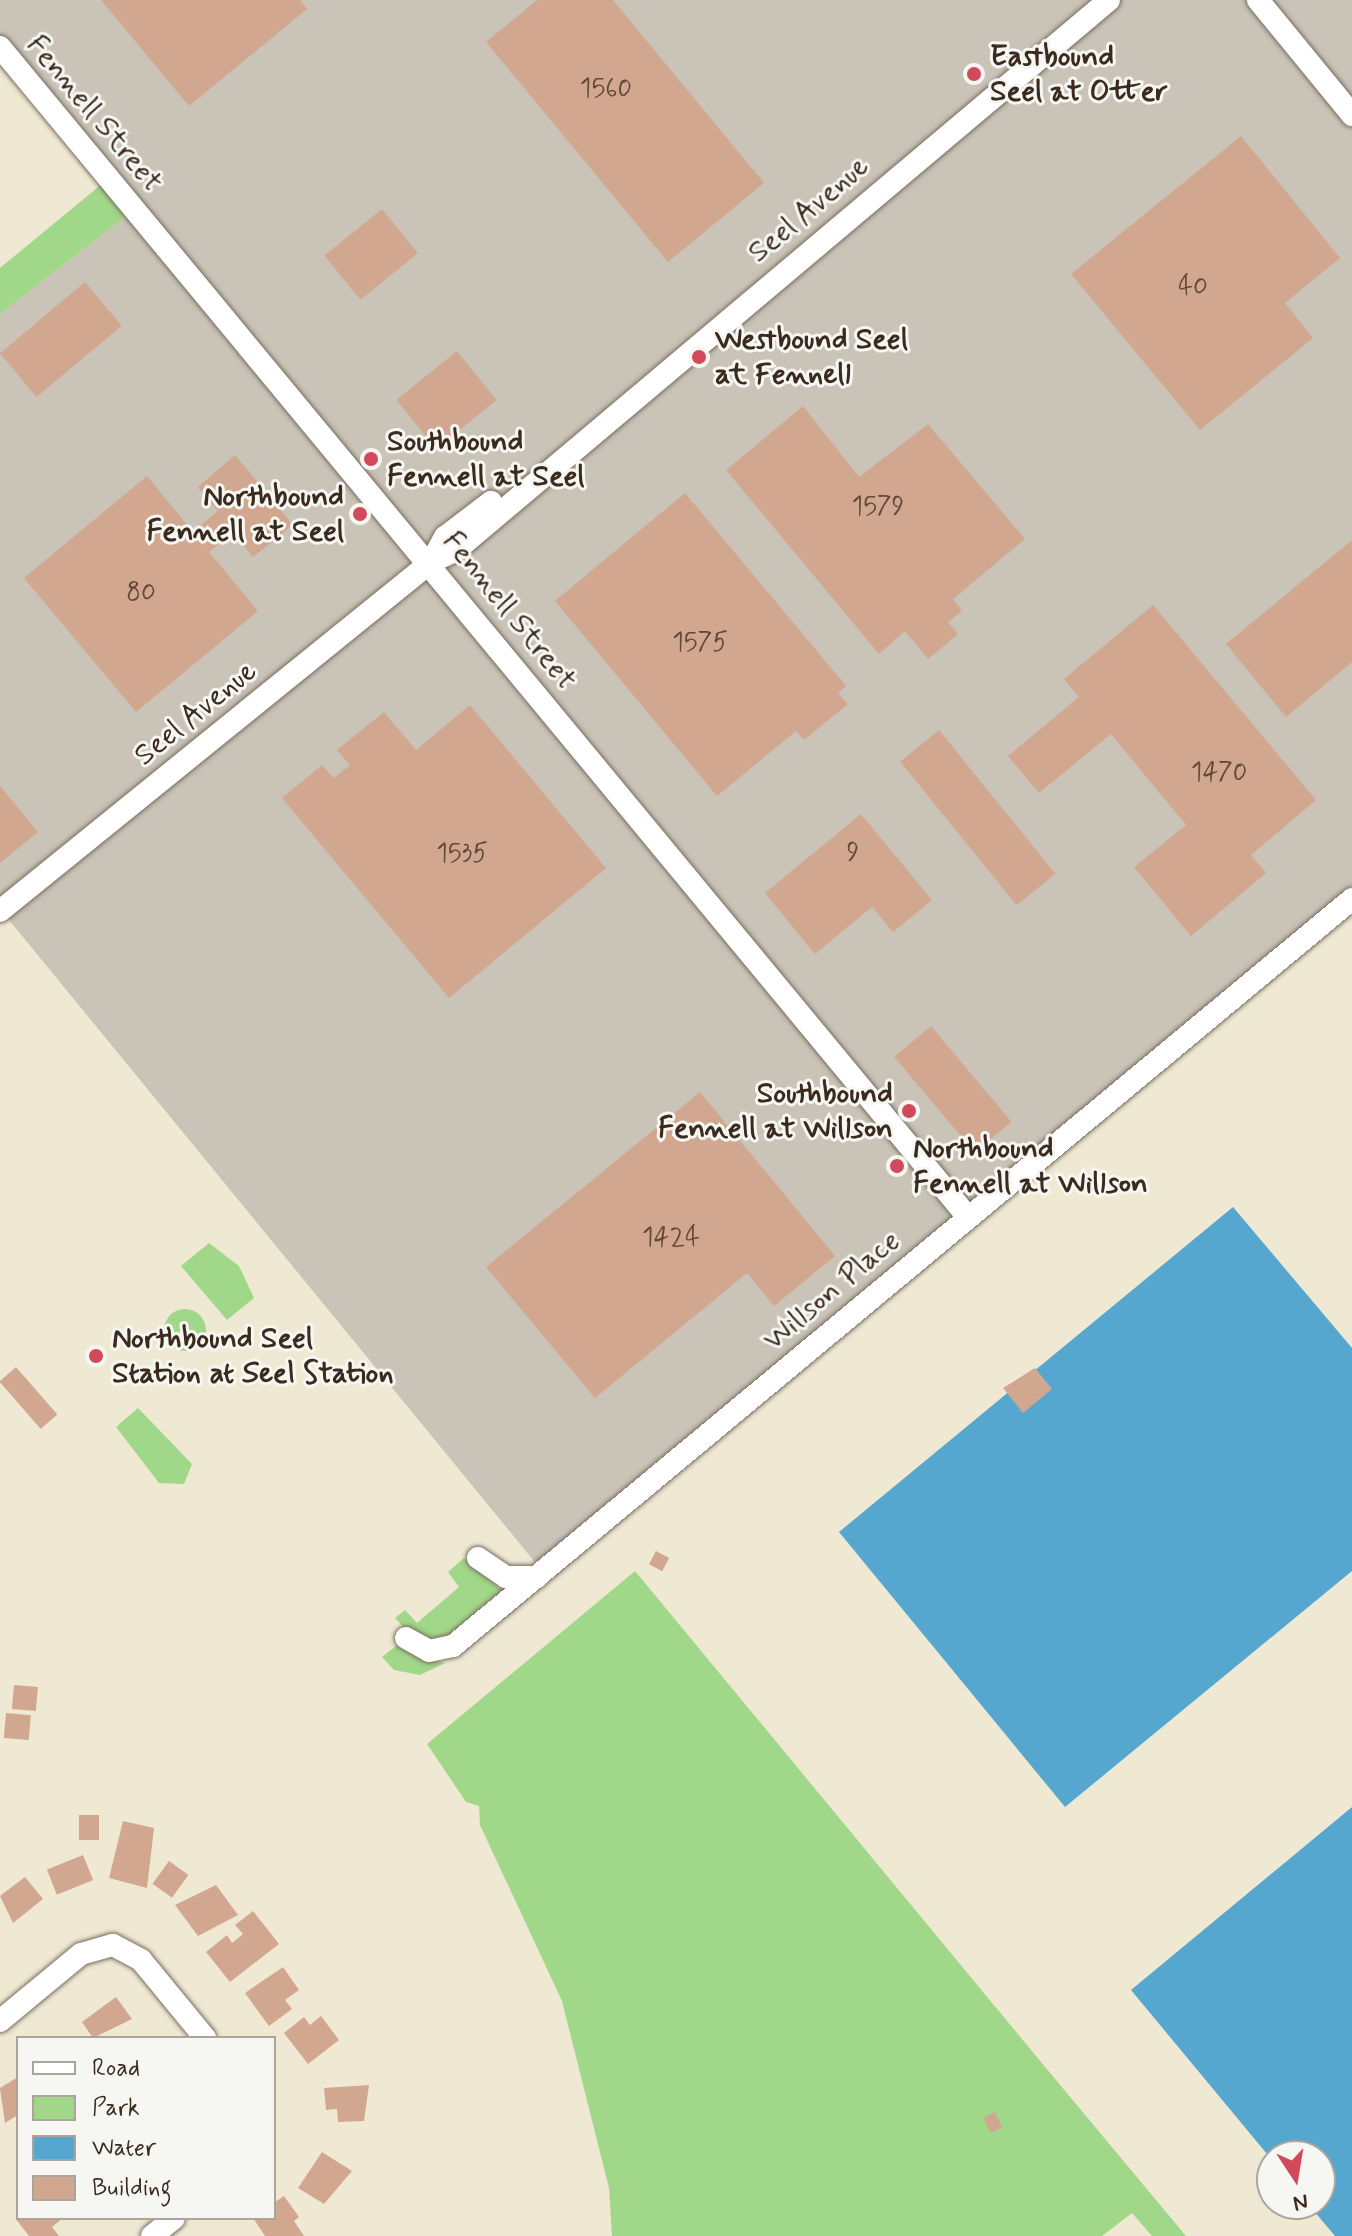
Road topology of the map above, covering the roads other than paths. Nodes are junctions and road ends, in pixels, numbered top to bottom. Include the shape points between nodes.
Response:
1 (1109, 0) edge
2 (1258, 0) edge
3 (0, 47) edge
4 (1352, 115) edge
5 (431, 562) junction
6 (1352, 899) edge
7 (0, 911) edge
8 (968, 1217) junction
9 (478, 1558) dead end
10 (537, 1577) junction
11 (406, 1638) dead end
12 (0, 2021) edge
13 (203, 2036) edge
14 (172, 2220) edge
15 (152, 2236) edge

1 - 5 street, Seel Avenue via 547,466 465,542
2 - 4 street
3 - 5 street, Fennell Street
5 - 7 street, Seel Avenue
5 - 8 street, Fennell Street
6 - 8 street, Willson Place
8 - 10 street, Willson Place
9 - 10 street via 506,1577
10 - 11 street, Willson Place via 446,1649 421,1649
12 - 13 street via 81,1954 113,1945 141,1960
14 - 15 street

